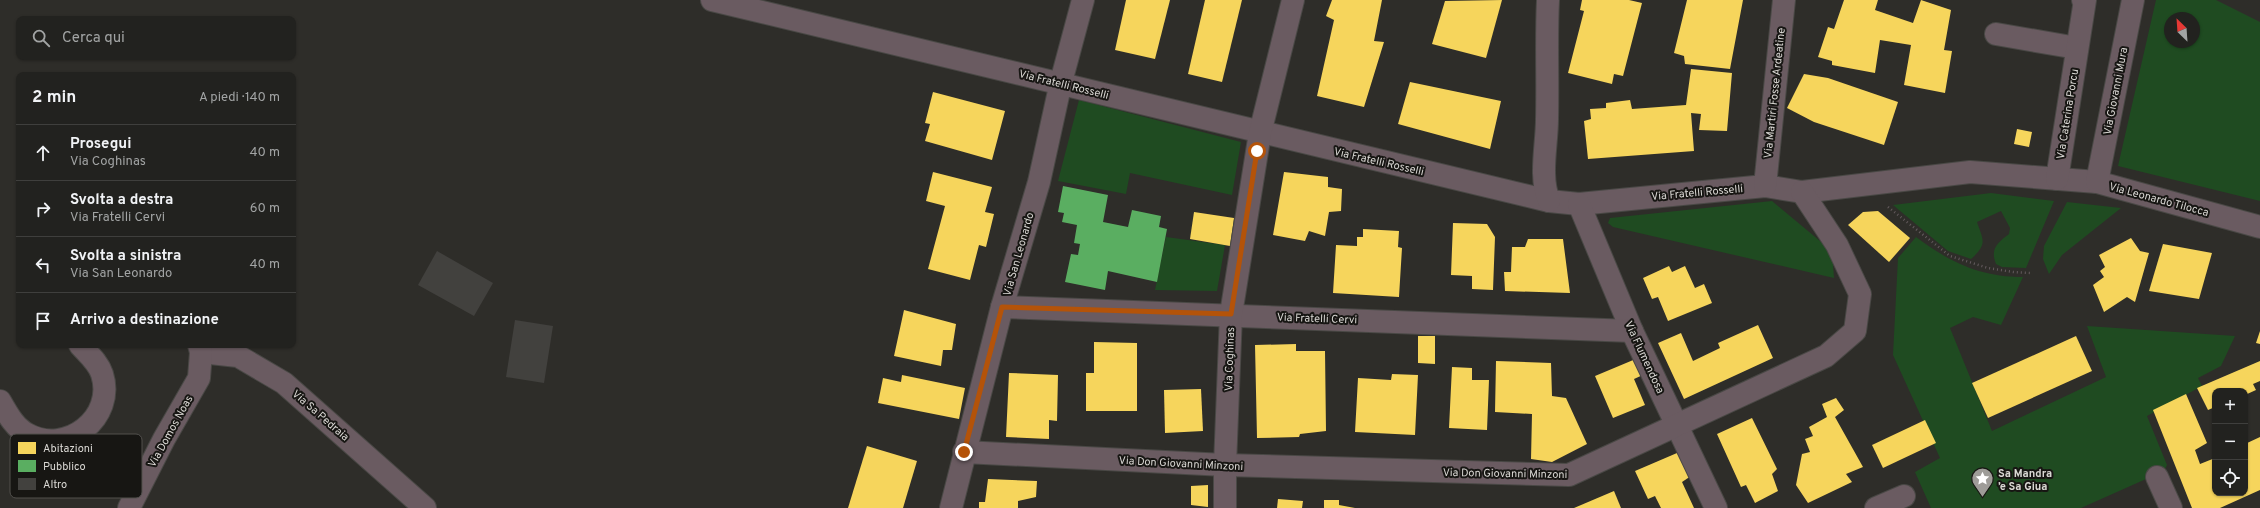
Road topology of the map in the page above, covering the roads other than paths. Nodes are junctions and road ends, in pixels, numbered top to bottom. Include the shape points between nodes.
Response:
1 (712, 0) edge
2 (1083, 0) edge
3 (1293, 0) edge
4 (1548, 0) edge
5 (1784, 0) edge
6 (2083, 0) edge
7 (2133, 0) edge
8 (1996, 34) dead end
9 (2077, 48) junction
10 (1061, 82) junction
11 (1260, 133) junction
12 (2057, 179) junction
13 (2097, 182) junction
14 (1765, 186) junction
15 (1802, 192) junction
16 (1549, 201) junction
17 (1579, 204) junction
18 (2260, 227) edge
19 (1002, 307) junction
20 (1231, 314) junction
21 (1632, 330) junction
22 (83, 348) edge
23 (200, 349) edge
24 (0, 401) edge
25 (1677, 424) junction
26 (30, 434) edge
27 (78, 434) edge
28 (964, 452) junction
29 (1225, 465) junction
30 (2157, 477) dead end
31 (142, 482) edge
32 (1904, 496) dead end
33 (134, 498) edge
34 (129, 508) edge
35 (425, 508) edge
36 (951, 508) edge
37 (1226, 508) edge
38 (1716, 508) edge
39 (1876, 508) edge
40 (2171, 508) edge

1 - 10 street, Via Fratelli Rosselli
2 - 10 street, Via San Leonardo
3 - 11 street, Via Coghinas
4 - 16 street via 1548,118 1544,188
5 - 14 street, Via Martiri Fosse Ardeatine
6 - 9 street, Via Caterina Porcu
7 - 13 street, Via Giovanni Mura
8 - 9 street
9 - 12 street, Via Caterina Porcu
10 - 11 street, Via Fratelli Rosselli
10 - 19 street, Via San Leonardo via 1039,182
11 - 16 street, Via Fratelli Rosselli
11 - 20 street, Via Coghinas
12 - 13 street, Via Leonardo Tilocca
12 - 15 street, Via Fratelli Rosselli via 1970,172
13 - 18 street, Via Leonardo Tilocca
14 - 15 street, Via Fratelli Rosselli
14 - 17 street, Via Fratelli Rosselli
15 - 25 street, Via Don Giovanni Minzoni via 1837,245 1860,294 1855,331 1826,356
16 - 17 street, Via Fratelli Rosselli
17 - 21 street, Via Flumendosa
19 - 20 street, Via Fratelli Cervi
19 - 28 street, Via San Leonardo
20 - 21 street, Via Fratelli Cervi
20 - 29 street, Via Coghinas
21 - 25 street, Via Flumendosa
22 - 27 street via 95,361 102,374 104,389 102,404 95,419
23 - 31 street, Via Domos Noas via 199,378
23 - 35 street, Via Sa Pedraia via 238,356 284,383
24 - 26 street via 16,426
25 - 29 street, Via Don Giovanni Minzoni via 1569,475
25 - 38 street, Via Flumendosa
28 - 29 street, Via Don Giovanni Minzoni
28 - 36 street, Via San Leonardo
29 - 37 street, Via Coghinas
30 - 40 street
32 - 39 street
33 - 34 street, Via Domos Noas

